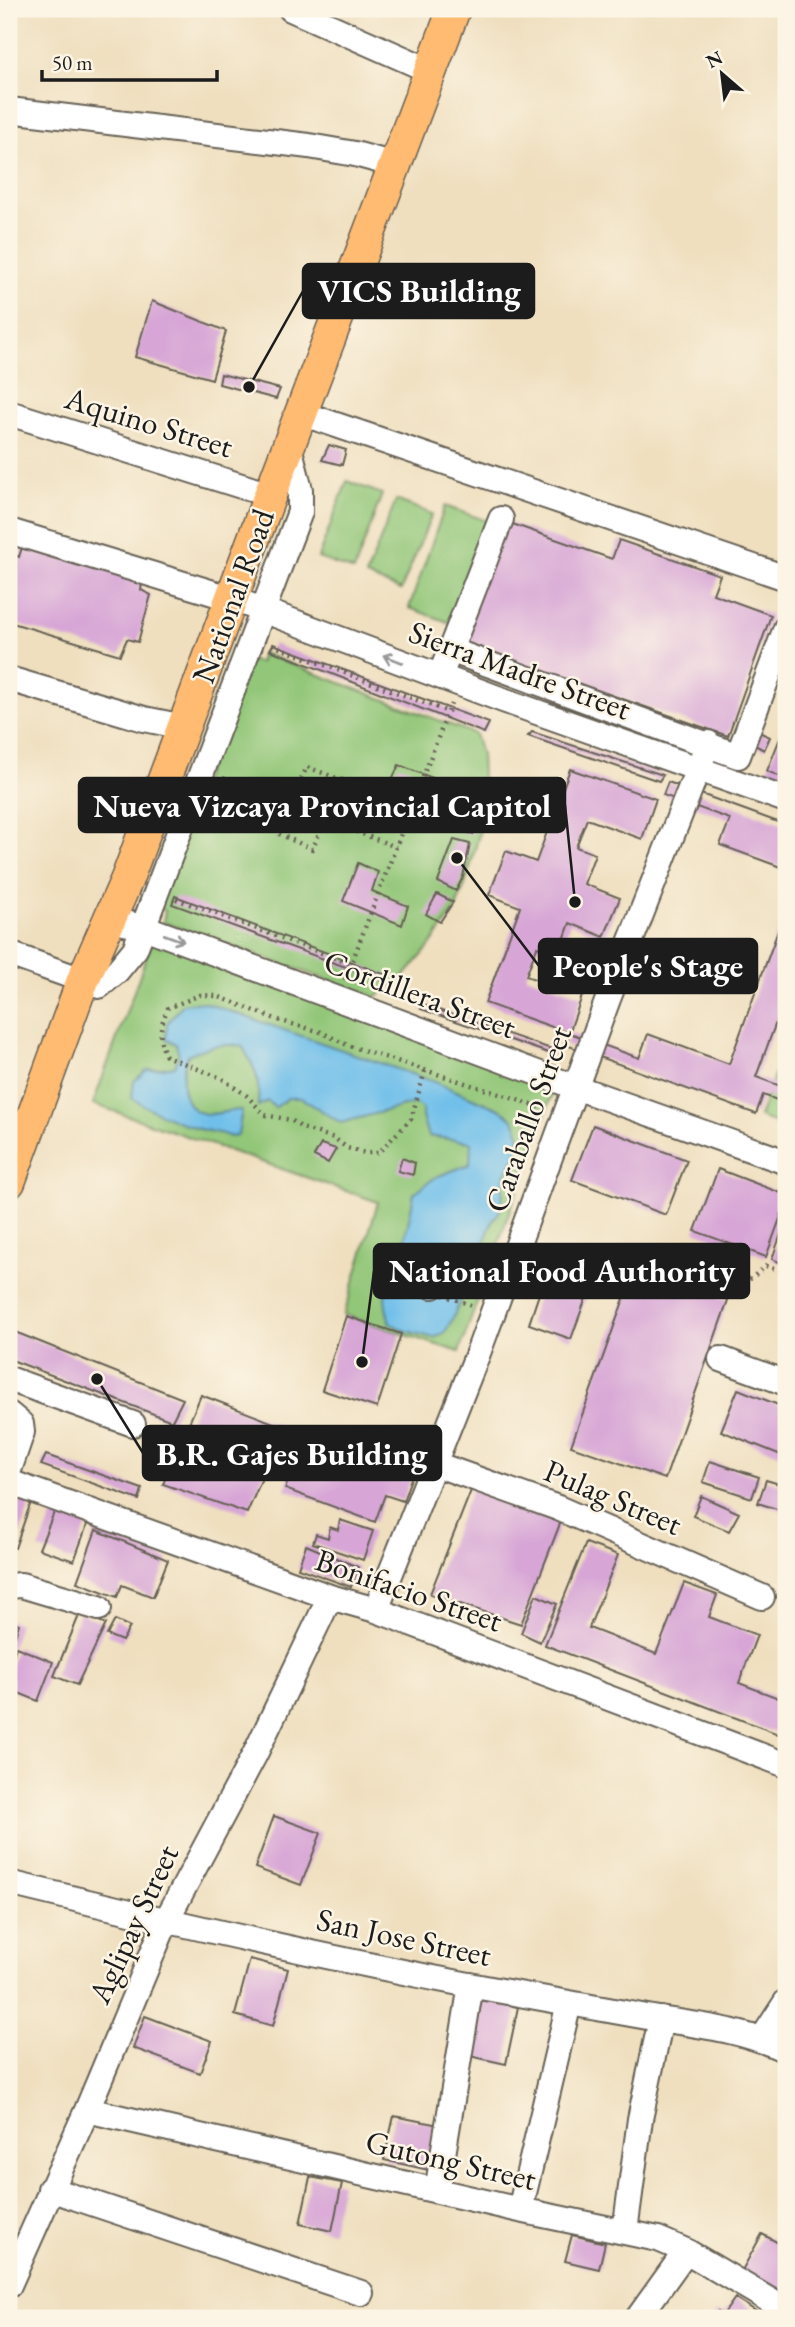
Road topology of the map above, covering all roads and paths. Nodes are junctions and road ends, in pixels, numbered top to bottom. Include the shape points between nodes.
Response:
1 (291, 9) edge
2 (454, 9) edge
3 (431, 71) junction
4 (9, 110) edge
5 (395, 165) junction
6 (9, 413) edge
7 (301, 413) junction
8 (289, 446) junction
9 (270, 495) junction
10 (501, 519) dead end
11 (9, 531) edge
12 (784, 570) edge
13 (247, 604) junction
14 (786, 628) edge
15 (261, 641) dead end
16 (450, 650) junction
17 (9, 679) edge
18 (449, 680) junction
19 (448, 712) junction
20 (184, 727) junction
21 (708, 743) junction
22 (698, 769) junction
23 (223, 778) dead end
24 (786, 800) edge
25 (290, 803) junction
26 (326, 820) junction
27 (396, 847) junction
28 (171, 895) dead end
29 (109, 920) junction
30 (144, 927) junction
31 (9, 954) edge
32 (351, 964) junction
33 (83, 980) junction
34 (338, 998) junction
35 (425, 1071) junction
36 (575, 1087) junction
37 (565, 1115) junction
38 (786, 1162) edge
39 (9, 1182) edge
40 (786, 1273) edge
41 (744, 1284) dead end
42 (443, 1294) dead end
43 (477, 1307) dead end
44 (721, 1359) dead end
45 (9, 1380) edge
46 (786, 1383) edge
47 (9, 1414) edge
48 (133, 1424) dead end
49 (435, 1464) junction
50 (9, 1469) edge
51 (9, 1482) edge
52 (9, 1586) edge
53 (330, 1597) junction
54 (762, 1597) dead end
55 (100, 1608) dead end
56 (376, 1610) junction
57 (786, 1765) edge
58 (9, 1883) edge
59 (166, 1921) junction
60 (471, 1985) junction
61 (786, 2002) edge
62 (569, 2003) junction
63 (661, 2019) junction
64 (762, 2039) junction
65 (786, 2050) edge
66 (87, 2110) junction
67 (50, 2189) junction
68 (438, 2190) junction
69 (520, 2210) junction
70 (625, 2231) junction
71 (686, 2251) junction
72 (9, 2286) edge
73 (361, 2293) dead end
74 (786, 2310) edge
75 (638, 2318) edge

1 - 3 street
2 - 3 main road, National Road
3 - 5 main road, National Road
4 - 5 street via 309,146
5 - 7 main road, National Road
6 - 9 street, Aquino Street
7 - 8 main road, National Road
7 - 12 street
8 - 9 main road, National Road
8 - 13 street via 300,490 300,512
9 - 13 main road, National Road
10 - 16 street
11 - 13 street, Sierra Madre Street
18 -> 13 street, Sierra Madre Street
13 - 20 main road, National Road
13 - 30 street
14 - 21 street via 738,756
15 - 19 path
16 - 18 street
16 - 21 street
17 - 20 street
18 - 19 path
18 - 22 street, Sierra Madre Street
19 - 27 path
20 - 29 main road, National Road
21 - 22 street, Caraballo Street
22 - 24 street, Sierra Madre Street
22 - 36 street, Caraballo Street
23 - 25 path
25 - 26 path via 277,833 312,849
25 - 26 path via 307,767 342,780
26 - 27 path
27 - 32 path
28 - 32 path
29 - 30 street, Cordillera Street
29 - 33 main road, National Road
30 - 33 street via 135,949 117,971 99,986
30 -> 34 street, Cordillera Street
31 - 33 street
32 - 34 path
33 - 39 main road, National Road
34 - 36 street, Cordillera Street
35 - 35 path via 217,996 200,995 168,1008 160,1025 166,1056 221,1078 265,1115 291,1120 365,1153 378,1153 411,1119
35 - 37 path
36 - 37 street, Caraballo Street
36 - 38 street, Cordillera Street
37 - 49 street, Caraballo Street
40 - 41 path via 766,1266
42 - 43 path
44 - 46 street
45 - 48 street
47 - 50 street via 21,1424 22,1432
49 - 54 street, Pulag Street via 558,1508
49 - 56 street, Caraballo Street
51 - 53 street, Bonifacio Street
52 - 55 street via 21,1585
53 - 56 street, Bonifacio Street
53 - 59 street, Aglipay Street via 255,1754
56 - 57 street, Bonifacio Street
58 - 59 street, San Jose Street
59 - 60 street, San Jose Street
59 - 66 street, Aglipay Street
60 - 62 street, San Jose Street
60 - 68 street
61 - 64 street
62 - 63 street, San Jose Street
62 - 69 street
63 - 64 street, San Jose Street via 715,2026
63 - 70 street via 640,2119
64 - 65 street, San Jose Street
66 - 67 street, Aglipay Street
66 - 68 street, Gutong Street
67 - 72 street, Aglipay Street
67 - 73 street
68 - 69 street, Gutong Street
69 - 70 street, Gutong Street
70 - 71 street, Gutong Street
71 - 74 street, Gutong Street
71 - 75 street

